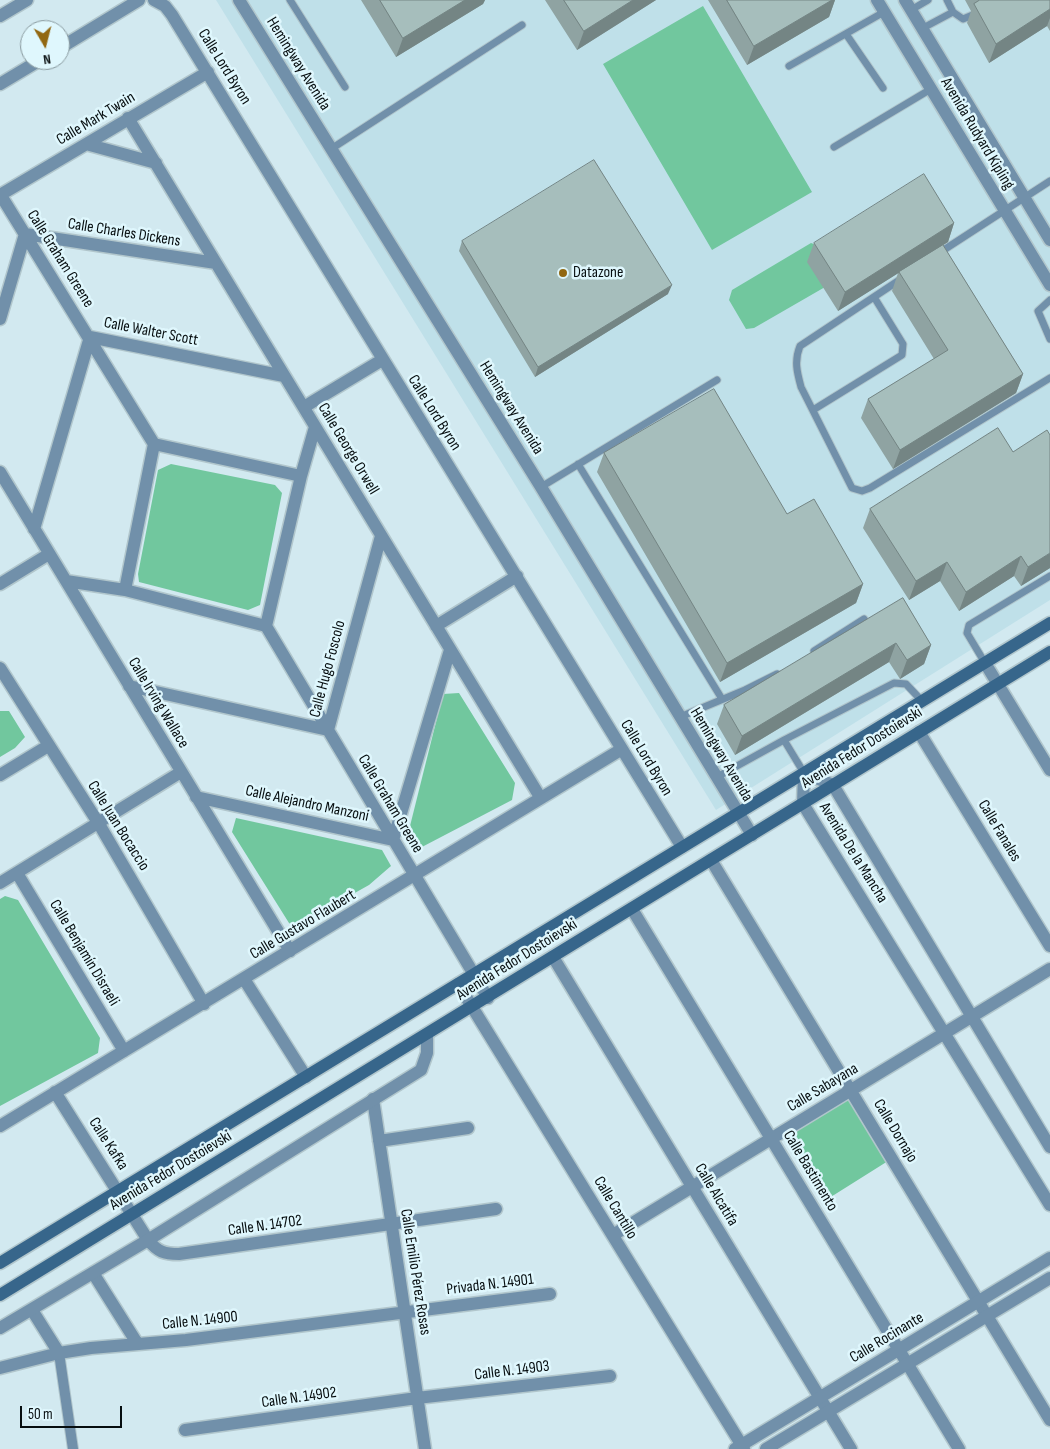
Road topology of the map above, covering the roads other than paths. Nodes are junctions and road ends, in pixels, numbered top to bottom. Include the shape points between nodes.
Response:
1 (139, 0) edge
2 (154, 0) edge
3 (239, 0) edge
4 (290, 0) edge
5 (877, 0) edge
6 (928, 0) edge
7 (947, 0) edge
8 (18, 2) edge
9 (908, 5) edge
10 (984, 9) edge
11 (884, 12) junction
12 (953, 12) junction
13 (0, 16) edge
14 (522, 25) dead end
15 (923, 28) junction
16 (846, 34) junction
17 (70, 42) edge
18 (789, 66) dead end
19 (23, 70) edge
20 (208, 72) junction
21 (0, 84) edge
22 (345, 87) dead end
23 (883, 88) dead end
24 (931, 89) junction
25 (128, 118) junction
26 (86, 144) junction
27 (834, 147) dead end
28 (331, 149) junction
29 (156, 163) junction
30 (1050, 181) edge
31 (0, 194) edge
32 (1024, 197) junction
33 (1004, 210) junction
34 (25, 234) junction
35 (1050, 240) edge
36 (931, 259) edge
37 (216, 263) junction
38 (907, 275) edge
39 (1050, 285) edge
40 (874, 296) junction
41 (1050, 300) edge
42 (0, 319) edge
43 (90, 337) junction
44 (1050, 339) edge
45 (382, 360) junction
46 (284, 376) junction
47 (1050, 378) edge
48 (717, 380) dead end
49 (304, 408) junction
50 (813, 410) junction
51 (315, 427) junction
52 (154, 444) junction
53 (578, 464) junction
54 (0, 472) edge
55 (301, 476) junction
56 (541, 487) junction
57 (34, 529) junction
58 (381, 536) junction
59 (49, 554) junction
60 (517, 576) junction
61 (1050, 576) edge
62 (66, 581) junction
63 (0, 584) edge
64 (125, 590) junction
65 (864, 619) edge
66 (1050, 623) edge
67 (266, 626) junction
68 (436, 626) junction
69 (450, 650) junction
70 (1050, 652) edge
71 (806, 656) edge
72 (985, 662) junction
73 (0, 668) edge
74 (783, 670) edge
75 (998, 684) junction
76 (129, 686) junction
77 (5, 689) edge
78 (722, 699) junction
79 (922, 701) junction
80 (680, 717) junction
81 (328, 730) junction
82 (919, 732) junction
83 (784, 740) junction
84 (48, 746) junction
85 (622, 749) junction
86 (1050, 770) edge
87 (181, 772) junction
88 (804, 773) junction
89 (0, 775) edge
90 (717, 777) junction
91 (833, 785) junction
92 (196, 797) junction
93 (540, 797) junction
94 (803, 804) junction
95 (737, 814) junction
96 (99, 824) junction
97 (752, 835) junction
98 (393, 840) junction
99 (682, 847) junction
100 (712, 860) junction
101 (17, 873) junction
102 (415, 877) junction
103 (0, 883) edge
104 (632, 909) junction
105 (1050, 946) edge
106 (290, 950) junction
107 (553, 957) junction
108 (1050, 969) edge
109 (474, 974) junction
110 (244, 979) junction
111 (458, 984) junction
112 (488, 998) junction
113 (204, 1004) junction
114 (473, 1006) junction
115 (972, 1016) junction
116 (944, 1033) junction
117 (427, 1035) junction
118 (124, 1050) junction
119 (306, 1077) junction
120 (850, 1090) junction
121 (56, 1092) junction
122 (372, 1099) junction
123 (0, 1126) edge
124 (468, 1128) dead end
125 (771, 1138) junction
126 (379, 1141) junction
127 (1050, 1147) edge
128 (692, 1186) junction
129 (119, 1190) junction
130 (1050, 1205) edge
131 (496, 1209) dead end
132 (133, 1214) junction
133 (391, 1224) junction
134 (613, 1235) junction
135 (148, 1240) junction
136 (1050, 1258) edge
137 (0, 1263) edge
138 (93, 1273) junction
139 (1050, 1278) edge
140 (550, 1294) dead end
141 (0, 1295) edge
142 (978, 1301) junction
143 (32, 1310) junction
144 (404, 1312) junction
145 (988, 1316) junction
146 (0, 1328) edge
147 (137, 1343) junction
148 (899, 1349) junction
149 (59, 1352) junction
150 (907, 1362) junction
151 (0, 1368) edge
152 (610, 1376) dead end
153 (417, 1398) junction
154 (820, 1398) junction
155 (828, 1411) junction
156 (1050, 1420) edge
157 (185, 1430) dead end
158 (740, 1448) edge
159 (73, 1449) edge
160 (425, 1449) edge
161 (766, 1449) edge
162 (851, 1449) edge
163 (960, 1449) edge

1 - 17 street
2 - 20 street, Calle Lord Byron via 165,6
3 - 28 street, Hemingway Avenida
4 - 22 lane
5 - 11 street, Avenida Rudyard Kipling
6 - 9 lane
7 - 12 lane
8 - 13 street
9 - 15 street, Avenida Rudyard Kipling
10 - 12 lane via 967,19
11 - 16 lane
11 - 24 street, Avenida Rudyard Kipling
12 - 15 lane
14 - 28 lane
15 - 32 street, Avenida Rudyard Kipling
16 - 18 lane
16 - 23 lane
19 - 21 street
20 - 25 street, Calle Mark Twain
20 - 45 street, Calle Lord Byron
24 - 27 lane
24 - 33 street, Avenida Rudyard Kipling
25 - 26 street, Calle Mark Twain
25 - 29 street, Calle George Orwell
26 - 29 street
26 - 31 street, Calle Mark Twain
28 - 56 street, Hemingway Avenida
29 - 37 street, Calle George Orwell
30 - 32 lane
31 - 34 street, Calle Graham Greene
32 - 33 lane
32 - 35 street, Avenida Rudyard Kipling
33 - 36 lane
33 - 39 street, Avenida Rudyard Kipling
34 - 37 street, Calle Charles Dickens
34 - 42 street
34 - 43 street, Calle Graham Greene
37 - 46 street, Calle George Orwell
38 - 40 lane
40 - 50 lane via 800,346 796,371
40 - 50 lane via 903,344 902,355
41 - 44 lane via 1038,312
43 - 46 street, Calle Walter Scott
43 - 52 street, Calle Graham Greene
43 - 57 street, Calle Walter Scott
45 - 49 street
45 - 60 street, Calle Lord Byron
46 - 49 street, Calle George Orwell
47 - 50 lane via 899,472 862,491 852,488
48 - 53 lane
49 - 51 street, Calle George Orwell
51 - 55 street
51 - 58 street, Calle George Orwell
52 - 55 street
52 - 64 street
53 - 56 lane
53 - 78 lane
54 - 57 street, Calle Irving Wallace
55 - 67 street
56 - 80 street, Hemingway Avenida
57 - 59 street, Calle Irving Wallace
58 - 68 street, Calle George Orwell
58 - 81 street, Calle Hugo Foscolo
59 - 62 street, Calle Irving Wallace
59 - 63 street
60 - 68 street
60 - 85 street, Calle Lord Byron
61 - 72 lane via 970,625 967,633
62 - 64 street
62 - 76 street, Calle Irving Wallace
64 - 67 street
65 - 71 lane
66 - 72 main road, Avenida Fedor Dostoievski
67 - 81 street, Calle Graham Greene
68 - 69 street, Calle George Orwell
69 - 93 street, Calle George Orwell
69 - 98 street
70 - 75 main road, Avenida Fedor Dostoievski
72 - 75 street
72 - 79 main road, Avenida Fedor Dostoievski
73 - 77 street, Calle Juan Bocaccio
74 - 78 lane
75 - 82 main road, Avenida Fedor Dostoievski
75 - 86 street
76 - 81 street, Calle Hugo Foscolo
76 - 87 street, Calle Irving Wallace
77 - 84 street, Calle Juan Bocaccio
78 - 80 lane
79 - 83 lane via 906,684 894,683
79 - 88 main road, Avenida Fedor Dostoievski
80 - 90 street, Hemingway Avenida
81 - 98 street, Calle Graham Greene
82 - 91 main road, Avenida Fedor Dostoievski
82 - 105 street, Calle Fanales
83 - 88 lane
83 - 90 lane
84 - 89 street
84 - 96 street, Calle Juan Bocaccio
85 - 93 street, Calle Gustavo Flaubert
85 - 99 street, Calle Lord Byron
87 - 92 street, Calle Irving Wallace
87 - 96 street
88 - 91 street, Avenida De la Mancha
88 - 94 street, Avenida De la Mancha
88 - 95 main road, Avenida Fedor Dostoievski
90 - 95 street, Hemingway Avenida
91 - 94 main road, Avenida Fedor Dostoievski
91 - 115 street, Avenida De la Mancha
92 - 98 street, Calle Alejandro Manzoni
92 - 106 street, Calle Irving Wallace
93 - 102 street, Calle Gustavo Flaubert
94 - 97 main road, Avenida Fedor Dostoievski
94 - 116 street, Avenida De la Mancha
95 - 97 street, Hemingway Avenida
95 - 99 main road, Avenida Fedor Dostoievski
96 - 101 street
96 - 113 street, Calle Juan Bocaccio
97 - 100 main road, Avenida Fedor Dostoievski
98 - 102 street, Calle Graham Greene
99 - 109 main road, Avenida Fedor Dostoievski
100 - 104 main road, Avenida Fedor Dostoievski
100 - 120 street, Calle Dornajo
101 - 103 street
101 - 118 street, Calle Benjamín Disraeli
102 - 106 street, Calle Gustavo Flaubert
102 - 109 street, Calle Graham Greene
104 - 107 main road, Avenida Fedor Dostoievski
104 - 125 street, Calle Bastimento
106 - 110 street, Calle Gustavo Flaubert
107 - 112 main road, Avenida Fedor Dostoievski
107 - 128 street, Calle Alcatifa
108 - 115 street, Calle Sabayana
109 - 111 main road, Avenida Fedor Dostoievski
109 - 112 street, Calle Graham Greene
110 - 113 street, Calle Gustavo Flaubert
110 - 119 street
111 - 114 street, Calle Cantillo
111 - 119 main road, Avenida Fedor Dostoievski
112 - 114 main road, Avenida Fedor Dostoievski
113 - 118 street, Calle Gustavo Flaubert
114 - 117 main road, Avenida Fedor Dostoievski
114 - 134 street, Calle Cantillo
115 - 116 street, Calle Sabayana
115 - 127 street, Avenida De la Mancha
116 - 120 street, Calle Sabayana
116 - 130 street, Avenida De la Mancha
117 - 122 street via 427,1053 421,1070
117 - 132 main road, Avenida Fedor Dostoievski
118 - 121 street, Calle Gustavo Flaubert
119 - 129 main road, Avenida Fedor Dostoievski
120 - 125 street, Calle Sabayana
120 - 142 street, Calle Dornajo
121 - 123 street, Calle Gustavo Flaubert
121 - 129 street, Calle Kafka
122 - 126 street, Calle Emilio Pérez Rosas
122 - 135 street
124 - 126 street
125 - 128 street, Calle Sabayana
125 - 148 street, Calle Bastimento
126 - 133 street, Calle Emilio Pérez Rosas
128 - 134 street, Calle Sabayana
128 - 154 street, Calle Alcatifa
129 - 132 street, Calle Kafka
129 - 137 main road, Avenida Fedor Dostoievski
131 - 133 street, Calle N. 14702
132 - 135 street, Calle Kafka
132 - 141 main road, Avenida Fedor Dostoievski
133 - 135 street, Calle N. 14702 via 179,1254 158,1251
133 - 144 street, Calle Emilio Pérez Rosas
134 - 158 street, Calle Cantillo
135 - 138 street
136 - 142 street, Calle Rocinante
138 - 143 street
138 - 147 street
139 - 145 street, Calle Rocinante
140 - 144 street, Privada N. 14901
142 - 145 street, Calle Dornajo
142 - 148 street, Calle Rocinante
143 - 146 street
143 - 149 street
144 - 147 street, Calle N. 14900 via 194,1339
144 - 153 street, Calle Emilio Pérez Rosas
145 - 150 street, Calle Rocinante
145 - 156 street, Calle Dornajo
147 - 149 street, Calle N. 14900
148 - 150 street, Calle Bastimento
148 - 154 street, Calle Rocinante
149 - 151 street, Calle N. 14900
149 - 159 street
150 - 155 street, Calle Rocinante
150 - 163 street, Calle Bastimento
152 - 153 street, Calle N. 14903
153 - 157 street, Calle N. 14902
153 - 160 street, Calle Emilio Pérez Rosas
154 - 155 street, Calle Alcatifa
154 - 158 street, Calle Rocinante
155 - 161 street, Calle Rocinante
155 - 162 street, Calle Alcatifa

